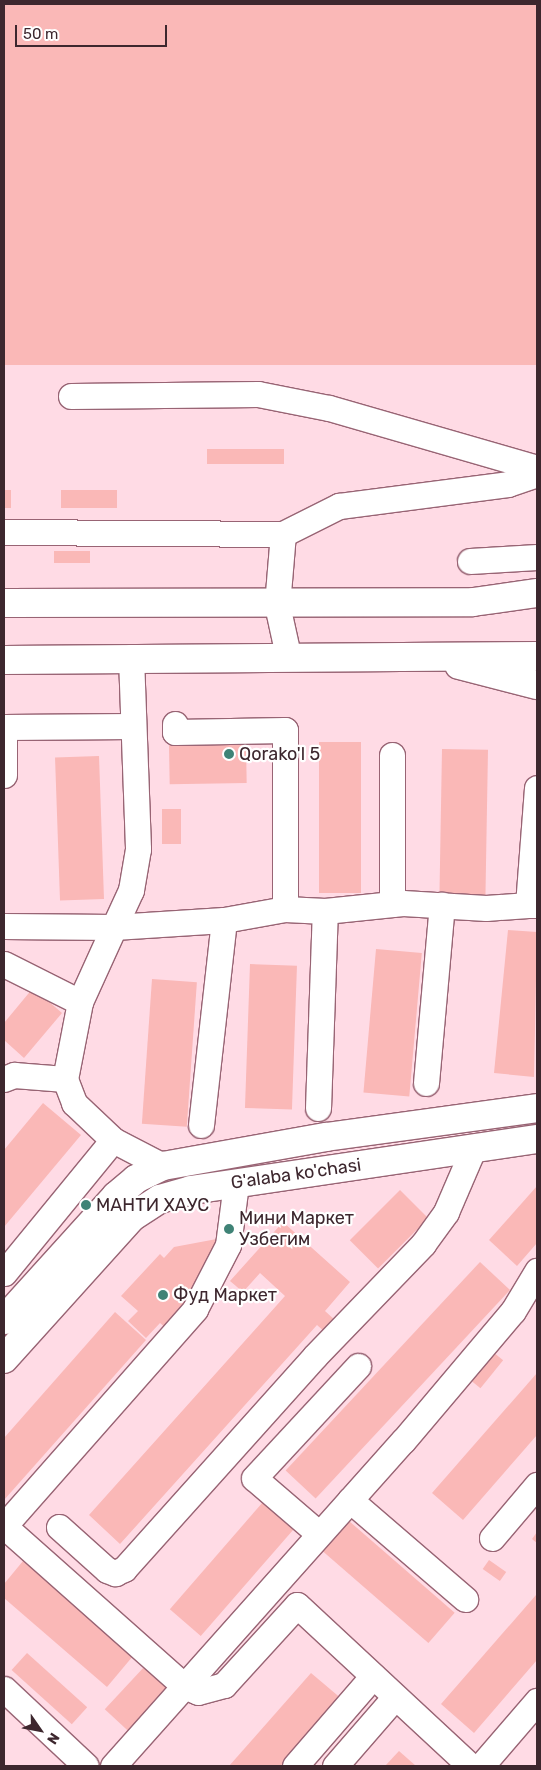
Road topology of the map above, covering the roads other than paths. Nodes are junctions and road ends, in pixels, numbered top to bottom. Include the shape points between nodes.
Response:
1 (71, 396) dead end
2 (537, 468) edge
3 (537, 474) edge
4 (4, 532) edge
5 (283, 534) junction
6 (537, 557) edge
7 (470, 561) dead end
8 (537, 593) edge
9 (473, 602) junction
10 (4, 603) edge
11 (537, 604) edge
12 (277, 605) junction
13 (419, 654) junction
14 (288, 655) junction
15 (537, 656) edge
16 (131, 657) junction
17 (4, 660) edge
18 (537, 685) edge
19 (175, 724) dead end
20 (133, 726) junction
21 (4, 727) edge
22 (392, 755) dead end
23 (4, 775) edge
24 (537, 788) edge
25 (392, 904) junction
26 (442, 905) junction
27 (533, 905) edge
28 (285, 909) junction
29 (325, 910) junction
30 (224, 920) junction
31 (4, 926) edge
32 (114, 927) junction
33 (4, 964) edge
34 (80, 1002) junction
35 (4, 1079) edge
36 (67, 1083) junction
37 (426, 1083) dead end
38 (31, 1090) dead end
39 (318, 1108) dead end
40 (537, 1108) edge
41 (201, 1125) dead end
42 (402, 1127) junction
43 (537, 1139) edge
44 (113, 1140) junction
45 (474, 1147) junction
46 (400, 1159) junction
47 (163, 1166) junction
48 (236, 1183) junction
49 (537, 1272) edge
50 (4, 1273) edge
51 (4, 1320) edge
52 (4, 1359) edge
53 (358, 1366) dead end
54 (537, 1485) edge
55 (350, 1500) junction
56 (4, 1526) edge
57 (59, 1527) dead end
58 (318, 1532) junction
59 (492, 1538) dead end
60 (465, 1598) dead end
61 (373, 1676) junction
62 (184, 1686) junction
63 (4, 1689) edge
64 (395, 1697) junction
65 (537, 1701) edge
66 (86, 1766) edge
67 (114, 1766) edge
68 (295, 1766) edge
69 (335, 1766) edge
70 (470, 1766) edge
71 (481, 1766) edge

1 - 2 street via 258,394 330,408
3 - 5 street via 508,484 339,506
4 - 5 street
5 - 12 street
6 - 7 street
8 - 9 main road
9 - 11 main road
9 - 12 main road
10 - 12 main road
12 - 14 street
13 - 14 main road
13 - 15 main road
13 - 18 main road
14 - 16 main road
16 - 17 main road
16 - 20 street
19 - 28 street via 175,732 285,730
20 - 21 street
20 - 32 street via 138,849 131,890
21 - 23 street
22 - 25 street
24 - 27 street
25 - 26 street
25 - 29 street
26 - 27 street
26 - 37 street
28 - 29 street
28 - 30 street
29 - 39 street
30 - 32 street
30 - 41 street
31 - 32 street
32 - 34 street
33 - 34 street
34 - 36 street
35 - 36 street via 14,1075
36 - 38 street
36 - 44 street via 74,1103
40 - 42 main road, G'alaba ko'chasi
42 - 46 main road
42 - 47 main road, G'alaba ko'chasi
43 - 45 main road, G'alaba ko'chasi
44 - 47 street
44 - 50 street
45 - 46 main road, G'alaba ko'chasi
45 - 57 street via 446,1212 423,1244 315,1356 124,1569 115,1573 107,1570
46 - 48 main road, G'alaba ko'chasi
47 - 51 main road, G'alaba ko'chasi via 136,1179 116,1196
48 - 52 main road, G'alaba ko'chasi via 160,1199 132,1217
48 - 56 street via 228,1245 195,1309
49 - 55 street via 513,1311
53 - 58 street via 254,1478
54 - 59 street
55 - 58 street
55 - 60 street
56 - 62 street
58 - 62 street
61 - 62 street via 297,1605 224,1685 198,1692
61 - 64 street
61 - 68 street
62 - 67 street
63 - 66 street
64 - 69 street
64 - 70 street
65 - 71 street

